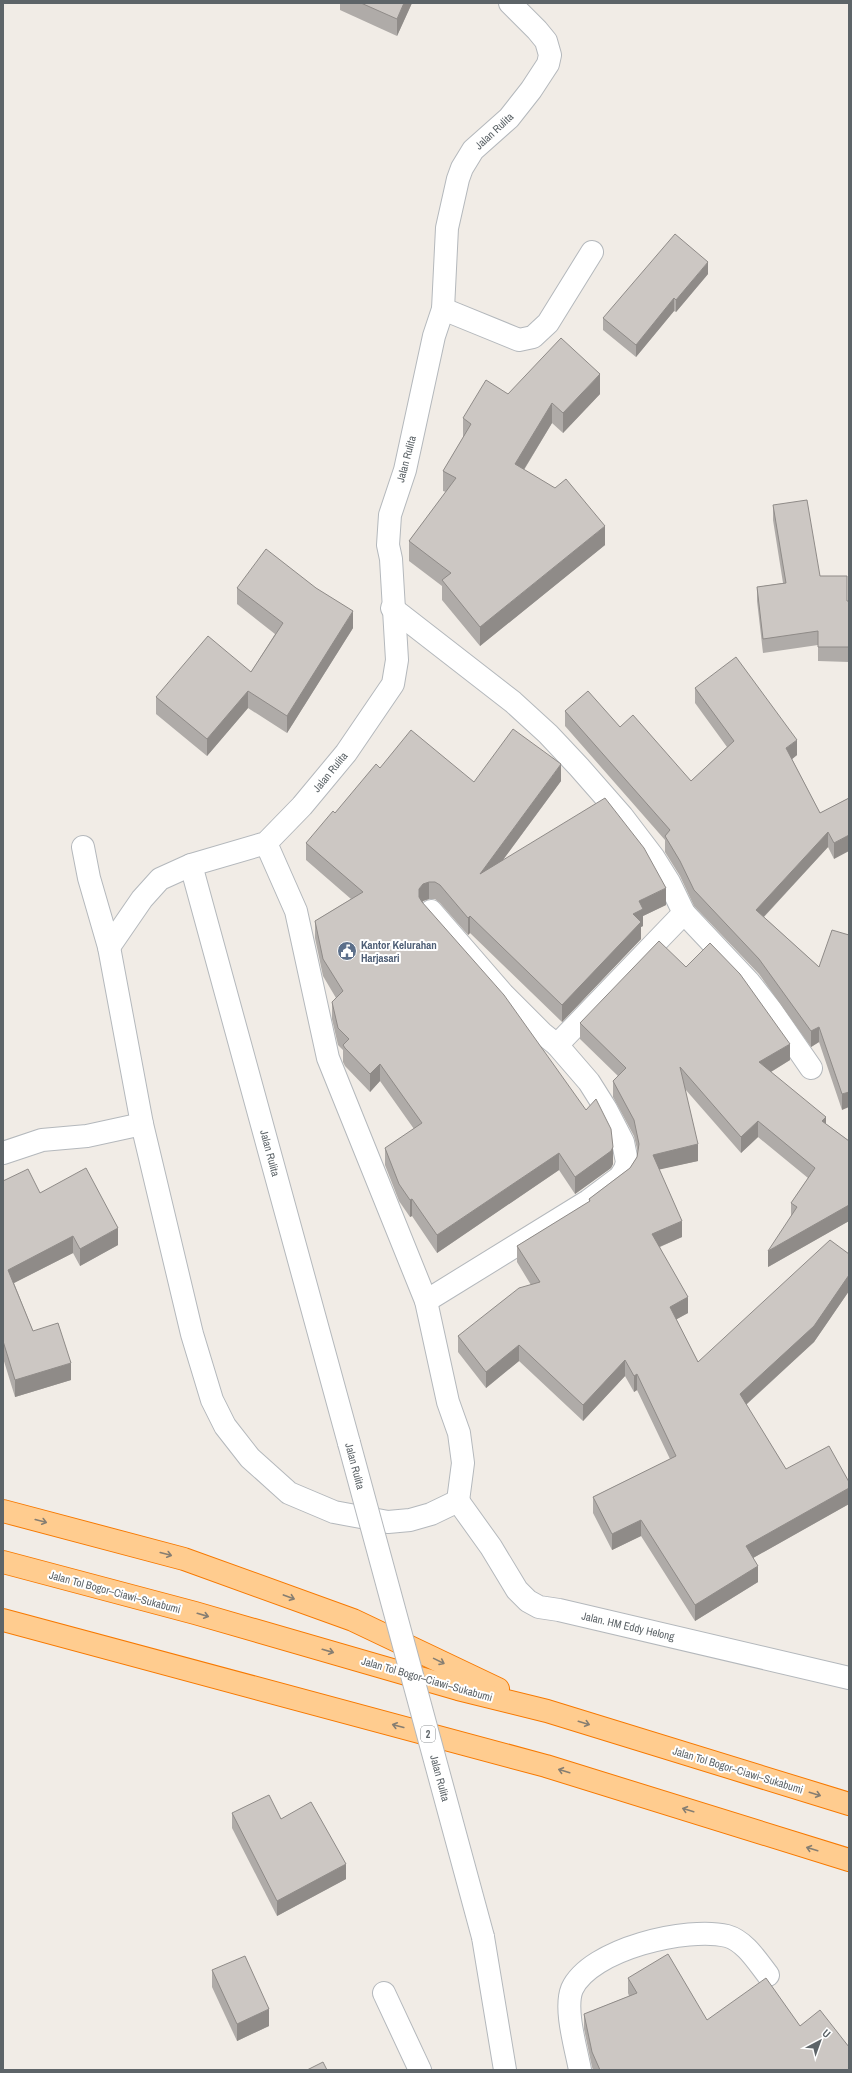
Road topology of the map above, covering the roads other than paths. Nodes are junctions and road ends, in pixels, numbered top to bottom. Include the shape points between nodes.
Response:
1 (510, 3) edge
2 (592, 252) dead end
3 (443, 309) junction
4 (392, 608) junction
5 (266, 843) junction
6 (83, 847) dead end
7 (191, 865) junction
8 (431, 911) edge
9 (684, 913) junction
10 (109, 947) junction
11 (557, 1045) junction
12 (811, 1068) dead end
13 (142, 1124) junction
14 (3, 1153) edge
15 (426, 1301) junction
16 (458, 1501) junction
17 (3, 1511) edge
18 (3, 1562) edge
19 (3, 1620) edge
20 (849, 1678) edge
21 (547, 1711) junction
22 (849, 1804) edge
23 (849, 1860) edge
24 (768, 1975) dead end
25 (384, 1993) dead end
26 (420, 2070) edge
27 (505, 2070) edge
28 (580, 2070) edge

1 - 3 street, Jalan Rulita via 546,41 550,55 538,81 510,118 473,150 462,168 447,228
2 - 3 street via 548,323 533,337 518,340
3 - 4 street, Jalan Rulita via 434,336 405,470 390,515 388,545 391,560
4 - 5 street, Jalan Rulita via 397,660 393,684 346,753 302,806
4 - 9 street via 513,702 548,734 626,822 669,882
5 - 7 street, Jalan Rulita
5 - 15 street via 296,911 328,1058
6 - 10 street
7 - 10 street, Jalan Rulita via 160,879 142,898
7 - 27 street, Jalan Rulita, bridge via 483,1937
8 - 11 street via 503,994
9 - 11 street
9 - 12 street via 772,1010
10 - 13 street
11 - 15 street via 589,1082 606,1109 623,1142 625,1169 620,1176 588,1201
13 - 14 street via 87,1136 42,1140
13 - 16 street via 192,1334 212,1400 225,1426 250,1458 289,1492 334,1512 388,1522 410,1520 431,1514
15 - 16 street via 448,1402 459,1433 463,1463
16 - 20 street, Jalan. HM Eddy Helong via 491,1547 517,1590 539,1608 559,1610
17 -> 21 highway via 184,1559 353,1620
18 -> 21 highway, Jalan Tol Bogor–Ciawi–Sukabumi via 195,1613 458,1689
23 -> 19 highway, 2 via 546,1766
21 -> 22 highway, Jalan Tol Bogor–Ciawi–Sukabumi
24 - 28 street via 748,1950 727,1936 699,1934 656,1940 628,1947 604,1958 582,1976 572,1989 569,2006
25 - 26 street

